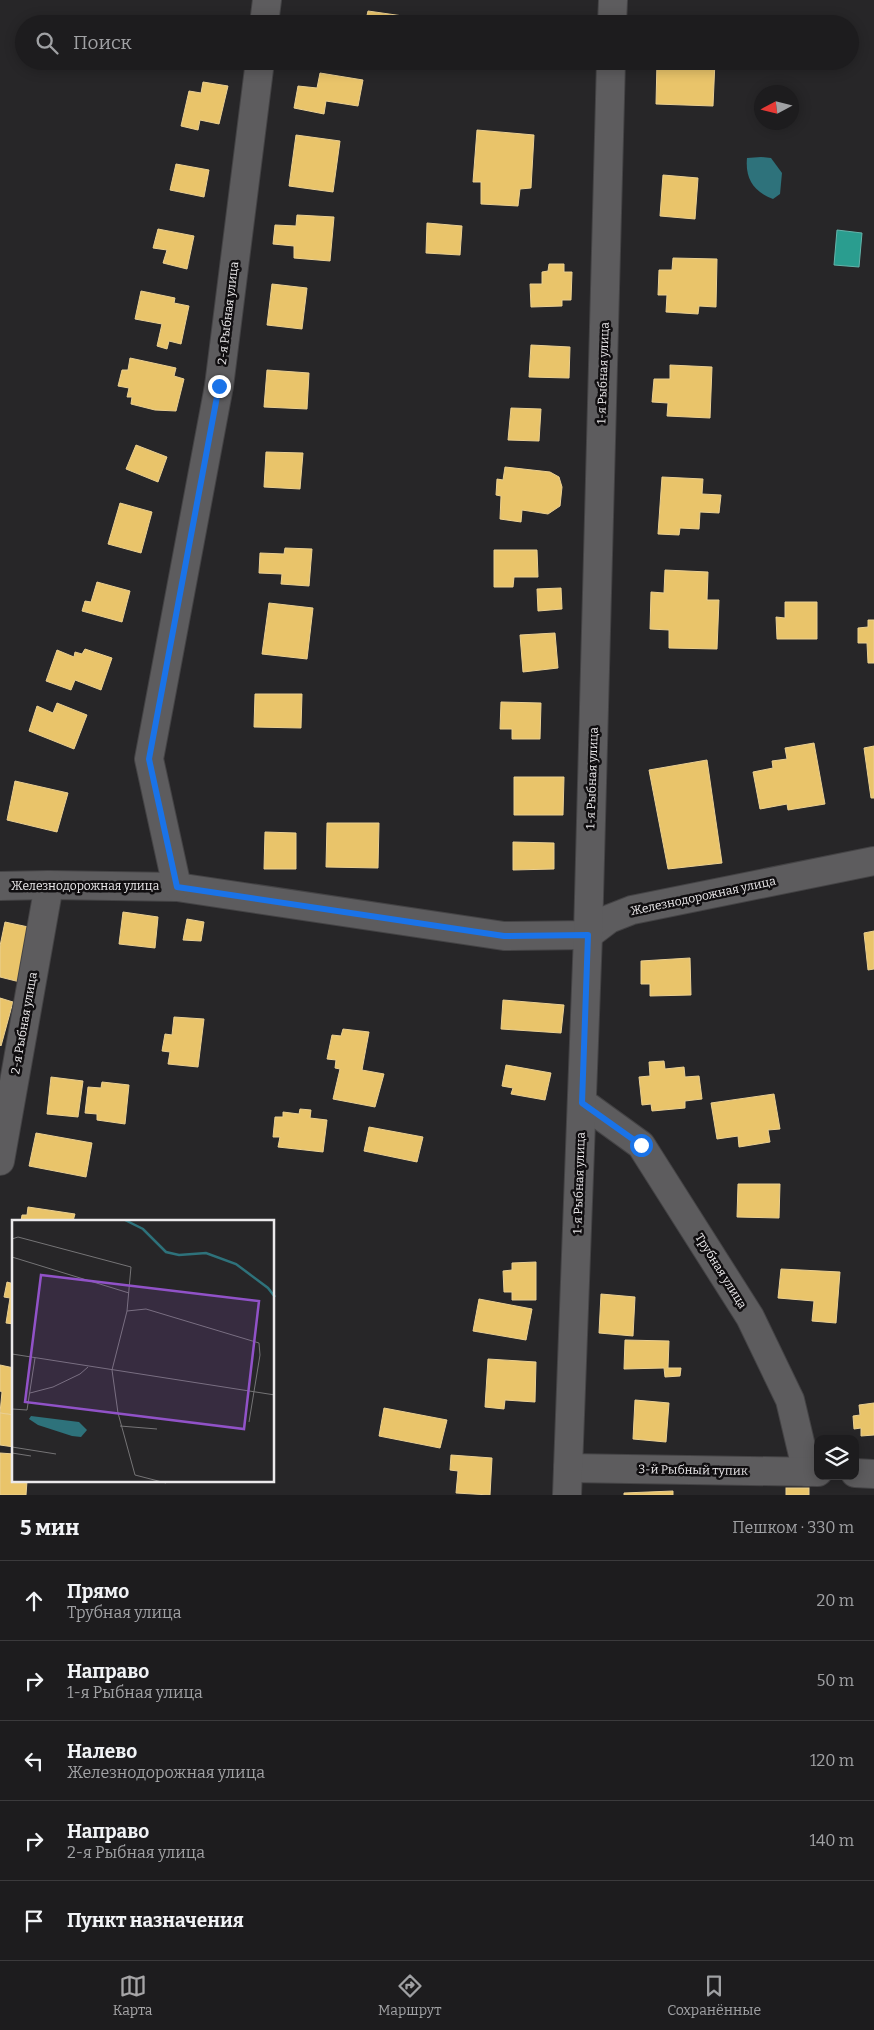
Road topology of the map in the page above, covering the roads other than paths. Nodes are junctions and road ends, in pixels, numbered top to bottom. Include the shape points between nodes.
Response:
1 (267, 0) edge
2 (613, 0) edge
3 (265, 15) edge
4 (612, 15) edge
5 (259, 70) edge
6 (611, 70) edge
7 (874, 861) edge
8 (49, 884) junction
9 (0, 886) edge
10 (177, 887) junction
11 (588, 935) junction
12 (582, 1103) junction
13 (0, 1161) edge
14 (568, 1468) junction
15 (813, 1472) edge
16 (859, 1474) edge
17 (874, 1474) edge
18 (567, 1495) edge

1 - 3 street
2 - 4 street
5 - 10 street, 2-я Рыбная улица via 219,386 149,759
6 - 11 street, 1-я Рыбная улица
7 - 11 street, Железнодорожная улица via 632,910 609,919
8 - 9 street, Железнодорожная улица
8 - 10 street, Железнодорожная улица
8 - 13 street, 2-я Рыбная улица
10 - 11 street, Железнодорожная улица via 504,936
11 - 12 street, 1-я Рыбная улица
12 - 14 street, 1-я Рыбная улица
12 - 15 street, Трубная улица via 641,1145 750,1318 790,1400
14 - 15 street, 3-й Рыбный тупик
14 - 18 street, 1-я Рыбная улица
16 - 17 street

